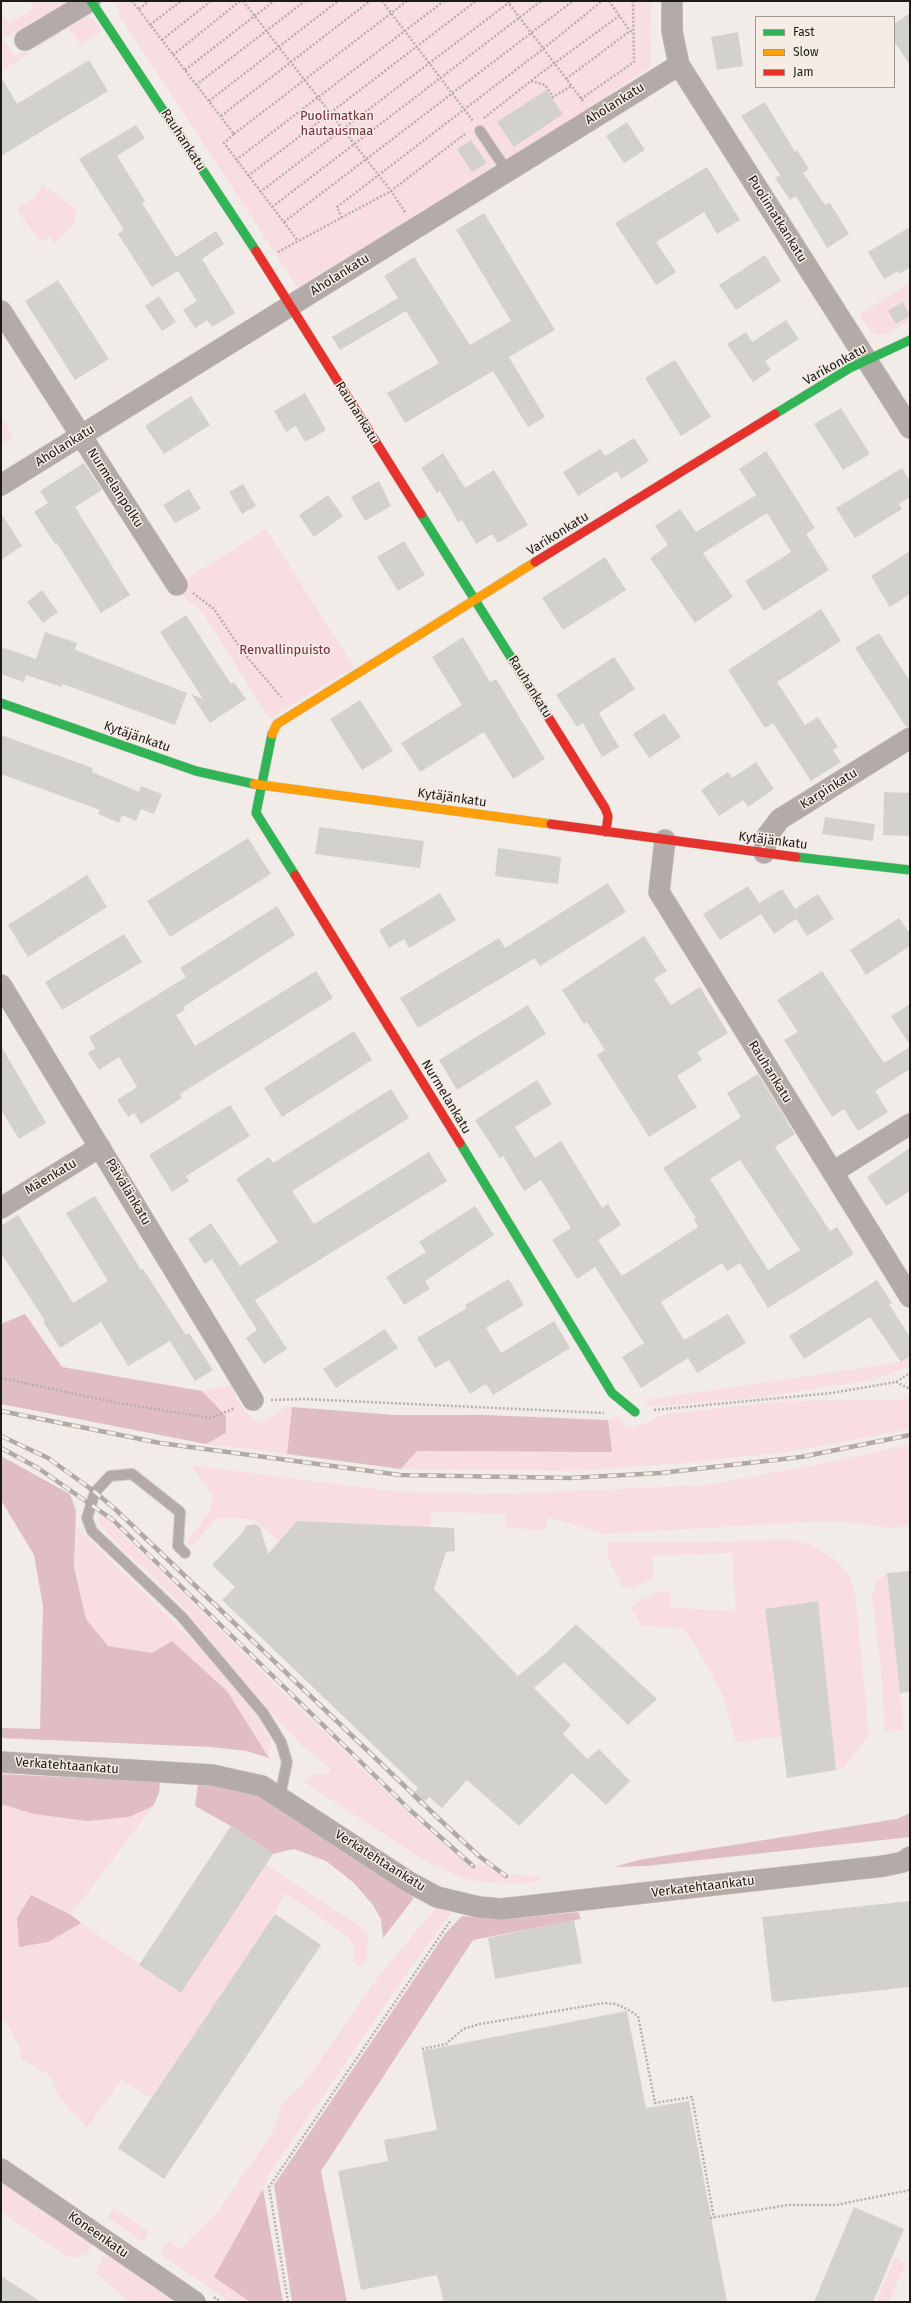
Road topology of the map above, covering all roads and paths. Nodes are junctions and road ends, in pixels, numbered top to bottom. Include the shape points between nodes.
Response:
1 (91, 1) edge
2 (132, 1) edge
3 (149, 1) edge
4 (181, 1) edge
5 (211, 1) edge
6 (240, 1) edge
7 (244, 1) edge
8 (274, 1) edge
9 (305, 1) edge
10 (338, 1) edge
11 (370, 1) edge
12 (382, 1) edge
13 (407, 1) edge
14 (444, 1) edge
15 (476, 1) edge
16 (541, 1) edge
17 (573, 1) edge
18 (602, 1) edge
19 (609, 1) edge
20 (633, 1) edge
21 (672, 1) edge
22 (509, 2) edge
23 (139, 9) junction
24 (391, 13) junction
25 (255, 16) junction
26 (619, 16) junction
27 (519, 17) junction
28 (150, 25) junction
29 (266, 31) junction
30 (405, 31) junction
31 (632, 32) junction
32 (532, 34) junction
33 (25, 40) dead end
34 (162, 40) junction
35 (279, 46) junction
36 (417, 47) junction
37 (544, 49) junction
38 (173, 54) junction
39 (291, 62) junction
40 (429, 63) junction
41 (555, 64) junction
42 (679, 65) junction
43 (185, 70) junction
44 (441, 78) junction
45 (304, 79) junction
46 (566, 80) junction
47 (531, 81) junction
48 (196, 85) junction
49 (571, 86) junction
50 (453, 94) junction
51 (317, 96) junction
52 (581, 99) junction
53 (209, 101) junction
54 (465, 109) junction
55 (330, 113) junction
56 (221, 116) junction
57 (594, 117) junction
58 (478, 128) junction
59 (343, 129) junction
60 (234, 134) junction
61 (354, 144) junction
62 (236, 160) junction
63 (367, 160) junction
64 (507, 171) junction
65 (378, 174) junction
66 (248, 176) junction
67 (391, 191) junction
68 (260, 192) junction
69 (272, 207) junction
70 (406, 214) dead end
71 (342, 218) junction
72 (284, 222) junction
73 (298, 241) junction
74 (273, 255) dead end
75 (291, 305) junction
76 (1, 311) edge
77 (910, 340) edge
78 (868, 361) junction
79 (910, 428) edge
80 (81, 436) junction
81 (1, 486) edge
82 (177, 585) joint
83 (476, 600) junction
84 (1, 703) edge
85 (297, 711) junction
86 (910, 738) edge
87 (260, 785) junction
88 (606, 832) junction
89 (664, 840) junction
90 (764, 853) junction
91 (910, 870) edge
92 (1, 985) edge
93 (910, 1124) edge
94 (100, 1147) junction
95 (833, 1172) junction
96 (1, 1208) edge
97 (910, 1297) edge
98 (910, 1374) edge
99 (1, 1378) edge
100 (896, 1382) junction
101 (910, 1389) edge
102 (253, 1400) junction
103 (635, 1412) junction
104 (185, 1553) dead end
105 (1, 1762) edge
106 (280, 1796) junction
107 (910, 1858) edge
108 (460, 1904) junction
109 (422, 2049) dead end
110 (1, 2168) edge
111 (910, 2190) edge
112 (195, 2302) edge
113 (288, 2302) edge

1 - 33 street
1 - 75 street, Rauhankatu
2 - 23 path
3 - 23 path
4 - 28 path
5 - 34 path
6 - 38 path
7 - 25 path
8 - 25 path
9 - 29 path
10 - 35 path
11 - 39 path
12 - 24 path
13 - 24 path
14 - 30 path
15 - 36 path
16 - 27 path
17 - 32 path
18 - 37 path
19 - 26 path
20 - 31 path
21 - 42 street, Puolimatkankatu via 672,31
22 - 27 path
22 - 40 path
23 - 28 path
24 - 30 path
24 - 45 path
25 - 29 path
25 - 43 path
26 - 31 path
26 - 41 path
27 - 32 path
27 - 44 path
28 - 34 path
29 - 35 path
29 - 48 path
30 - 36 path
30 - 51 path
31 - 46 path
31 - 52 path via 634,62
32 - 37 path
32 - 50 path
34 - 38 path
35 - 39 path
35 - 53 path
36 - 40 path
36 - 55 path
37 - 41 path
37 - 54 path
38 - 43 path
39 - 45 path
39 - 56 path
40 - 44 path
40 - 59 path
41 - 46 path
41 - 47 path
42 - 57 street, Aholankatu
42 - 78 street, Puolimatkankatu
43 - 48 path
44 - 50 path
44 - 61 path
45 - 51 path
45 - 60 path
46 - 49 path
47 - 49 path via 545,85 552,98
47 - 58 path
48 - 53 path
49 - 52 path
50 - 54 path
50 - 63 path
51 - 55 path
51 - 62 path
52 - 57 path
53 - 56 path
54 - 58 path
54 - 65 path
55 - 59 path
55 - 66 path
56 - 60 path
57 - 64 street, Aholankatu
58 - 64 lane
58 - 67 path
59 - 61 path
59 - 68 path
60 - 62 path via 224,143
61 - 63 path
61 - 69 path
62 - 66 path
63 - 65 path
63 - 72 path
64 - 75 street, Aholankatu
65 - 67 path
65 - 71 path via 337,207
66 - 68 path
67 - 70 path
67 - 71 path
68 - 69 path
69 - 72 path
71 - 73 path
72 - 73 path
73 - 74 path
75 - 80 street, Aholankatu
75 - 83 street, Rauhankatu via 372,438
76 - 80 street, Nurmelanpolku
77 - 78 street, Varikonkatu
78 - 79 street, Puolimatkankatu
78 - 83 street, Varikonkatu via 850,368
80 - 81 street, Aholankatu
80 - 82 street, Nurmelanpolku
82 - 85 path via 201,597 214,609 242,652 265,680
83 - 85 street, Varikonkatu
83 - 88 street, Rauhankatu via 605,808 608,816
84 - 87 street, Kytäjänkatu via 172,763
85 - 87 street, Varikonkatu via 277,724 272,734
86 - 90 street, Karpinkatu via 780,819 767,836
87 - 88 street, Kytäjänkatu
87 - 103 street, Nurmelankatu via 256,813 612,1393
88 - 89 street, Kytäjänkatu
89 - 90 street, Kytäjänkatu
89 - 95 street, Rauhankatu via 658,892
90 - 91 street, Kytäjänkatu
92 - 94 street, Päivälänkatu
93 - 95 street
94 - 96 street, Mäenkatu
94 - 102 street, Päivälänkatu
95 - 97 street, Rauhankatu
98 - 100 path
99 - 102 path via 118,1403 211,1418
100 - 101 path
100 - 103 path via 832,1393
102 - 103 path via 312,1399 595,1413
104 - 106 lane via 178,1546 180,1512 132,1474 110,1476 95,1492 87,1518 92,1531 182,1617 262,1713 281,1742 287,1762
105 - 106 street, Verkatehtaankatu via 212,1775 262,1786
106 - 108 street, Verkatehtaankatu via 409,1882 437,1897
107 - 108 street, Verkatehtaankatu via 884,1866 501,1909
108 - 113 path via 269,2187
109 - 111 path via 446,2044 463,2029 480,2024 604,2003 616,2004 638,2016 655,2103 692,2097 712,2218 788,2205 836,2206
110 - 112 street, Koneenkatu

